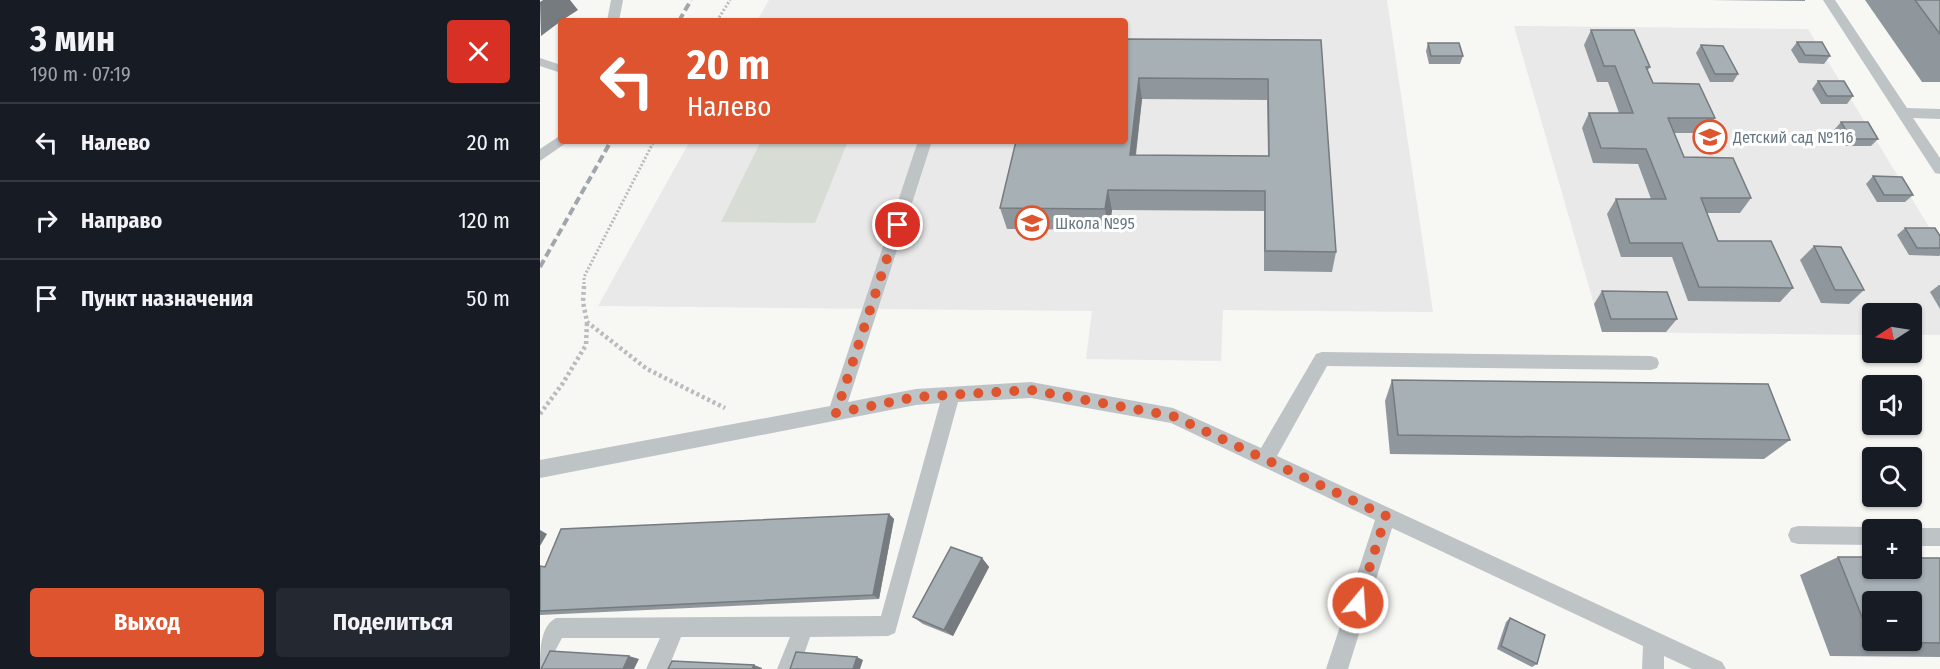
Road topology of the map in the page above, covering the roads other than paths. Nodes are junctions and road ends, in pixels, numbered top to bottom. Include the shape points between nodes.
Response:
1 (617, 0) edge
2 (1829, 0) edge
3 (614, 18) edge
4 (540, 62) edge
5 (558, 68) edge
6 (1903, 113) junction
7 (1940, 114) edge
8 (558, 142) edge
9 (924, 144) edge
10 (540, 156) edge
11 (1940, 169) edge
12 (1650, 363) dead end
13 (951, 394) junction
14 (836, 413) junction
15 (1265, 459) junction
16 (540, 469) edge
17 (1386, 516) junction
18 (1798, 535) dead end
19 (1862, 536) edge
20 (1922, 537) edge
21 (1940, 537) edge
22 (804, 626) junction
23 (675, 627) junction
24 (1654, 641) junction
25 (540, 659) edge
26 (657, 669) edge
27 (788, 669) edge
28 (1337, 669) edge
29 (1653, 669) edge
30 (1715, 669) edge

1 - 3 lane
2 - 6 lane
4 - 5 lane
6 - 7 lane
6 - 11 lane
8 - 10 lane
9 - 14 lane
12 - 15 lane via 1322,359
13 - 14 lane
13 - 15 lane via 1031,390 1173,416
13 - 22 lane via 888,626
14 - 16 lane
15 - 17 lane
17 - 24 lane
17 - 28 lane
18 - 19 lane
20 - 21 lane
22 - 23 lane
22 - 27 lane
23 - 25 lane via 556,628
23 - 26 lane
24 - 29 lane
24 - 30 lane

